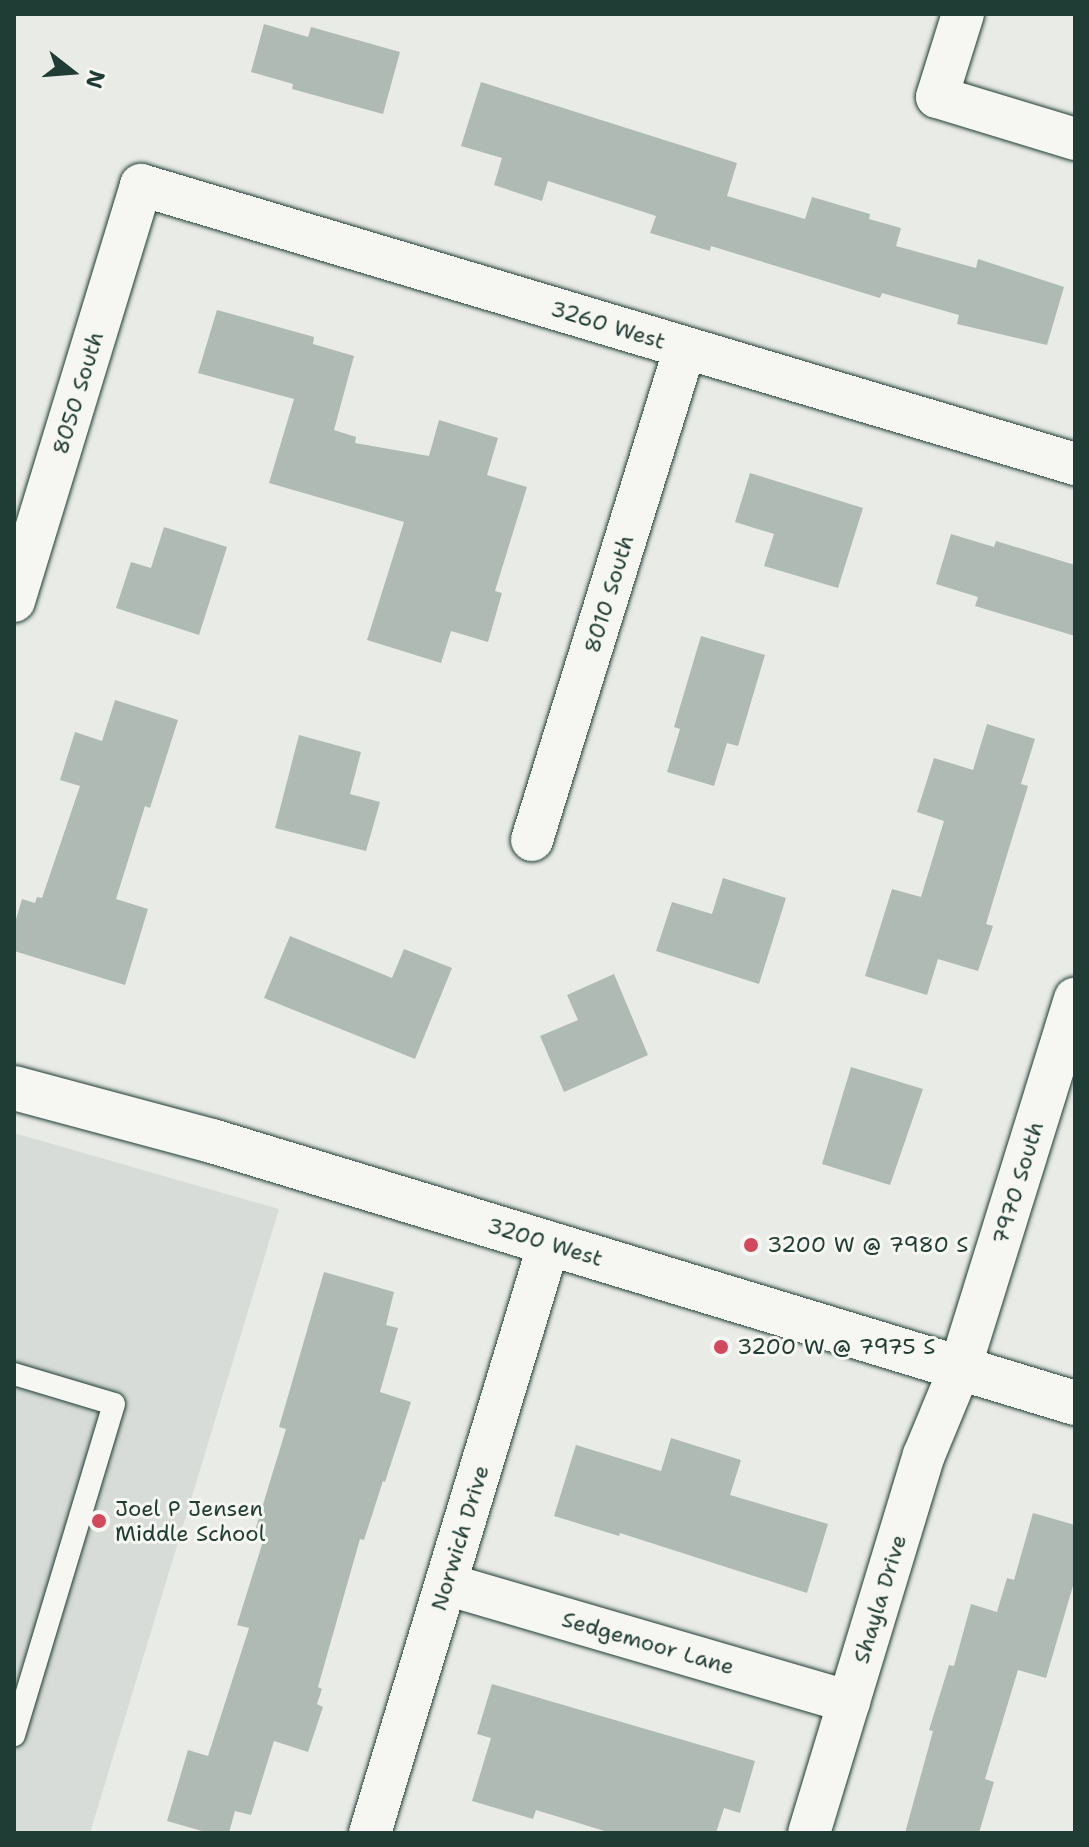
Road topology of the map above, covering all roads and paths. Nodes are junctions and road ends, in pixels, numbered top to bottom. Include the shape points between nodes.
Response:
1 (963, 14) edge
2 (1075, 139) edge
3 (141, 185) joint
4 (685, 348) junction
5 (1075, 464) edge
6 (14, 601) edge
7 (532, 840) dead end
8 (1075, 998) edge
9 (14, 1088) edge
10 (549, 1243) junction
11 (960, 1368) junction
12 (14, 1374) edge
13 (1075, 1403) edge
14 (446, 1584) junction
15 (849, 1702) junction
16 (14, 1735) edge
17 (370, 1833) edge
18 (809, 1833) edge

1 - 2 street via 937,97
3 - 4 street, 3260 West
3 - 6 street, 8050 South
4 - 5 street, 3260 West
4 - 7 street, 8010 South
8 - 11 street, 7970 South
9 - 10 street, 3200 West via 212,1141
10 - 11 street, 3200 West
10 - 14 street, Norwich Drive
11 - 13 street, 3200 West
11 - 15 street, Shayla Drive via 924,1455
12 - 16 lane via 114,1404
14 - 15 street, Sedgemoor Lane
14 - 17 street, Norwich Drive
15 - 18 street, Shayla Drive

